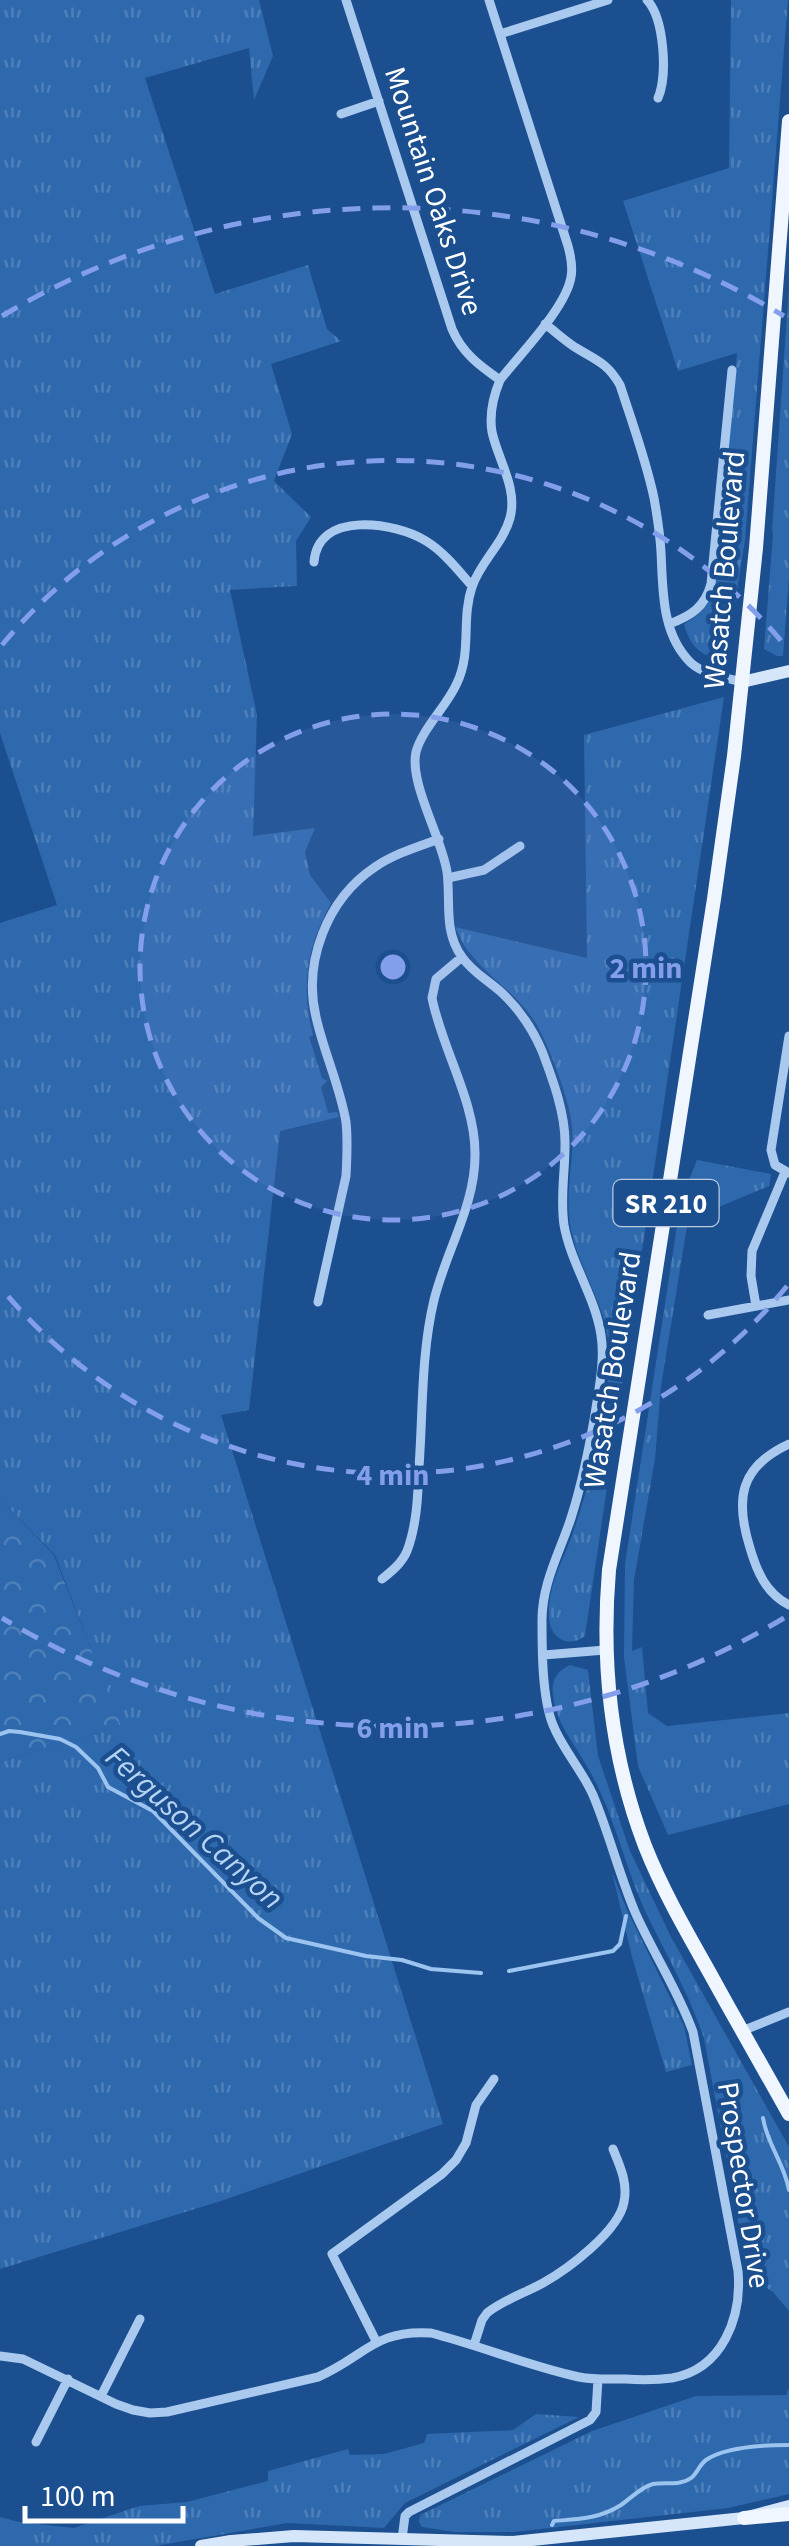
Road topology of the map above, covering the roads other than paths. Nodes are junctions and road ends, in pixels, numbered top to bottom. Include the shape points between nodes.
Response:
1 (346, 0) edge
2 (489, 0) edge
3 (608, 0) edge
4 (648, 0) edge
5 (500, 34) junction
6 (658, 98) dead end
7 (379, 102) junction
8 (341, 114) dead end
9 (789, 121) edge
10 (545, 324) junction
11 (732, 370) dead end
12 (500, 380) junction
13 (314, 562) dead end
14 (472, 586) junction
15 (669, 624) junction
16 (789, 672) edge
17 (742, 682) junction
18 (439, 839) junction
19 (520, 846) dead end
20 (448, 878) junction
21 (462, 957) junction
22 (789, 1036) edge
23 (787, 1172) edge
24 (789, 1300) edge
25 (318, 1302) dead end
26 (756, 1306) junction
27 (708, 1315) dead end
28 (789, 1444) edge
29 (382, 1579) dead end
30 (789, 1605) edge
31 (605, 1650) junction
32 (544, 1655) junction
33 (789, 2012) edge
34 (742, 2031) junction
35 (494, 2079) dead end
36 (789, 2114) edge
37 (613, 2149) dead end
38 (140, 2319) dead end
39 (376, 2342) junction
40 (474, 2346) junction
41 (0, 2356) edge
42 (68, 2379) junction
43 (598, 2379) junction
44 (100, 2396) junction
45 (36, 2442) dead end
46 (789, 2506) edge
47 (789, 2514) edge
48 (744, 2518) junction
49 (402, 2539) junction
50 (200, 2546) edge

1 - 7 street, Mountain Oaks Drive
2 - 5 street
3 - 5 street
4 - 6 street via 659,22 664,76
5 - 10 street via 572,259 571,282
7 - 8 street
7 - 12 street, Mountain Oaks Drive via 458,343
9 - 17 main road, Wasatch Boulevard / SR 210
10 - 12 street
10 - 15 street via 602,362 620,386 654,498
11 - 15 street via 708,597 691,615
12 - 14 street via 491,421 513,508
13 - 14 street via 314,550 330,532 383,526 424,540
14 - 18 street via 464,667 416,750 418,780
15 - 17 street via 690,662
16 - 17 main road
17 - 31 main road, Wasatch Boulevard / SR 210 via 612,1552
18 - 20 street
18 - 25 street via 374,868 348,890 319,942 312,998 343,1109 347,1156
19 - 20 street via 484,870
20 - 21 street via 448,921
21 - 29 street via 436,979 432,998 473,1130 475,1166 428,1334 413,1528 406,1552
21 - 32 street, Prospector Drive via 519,1012 542,1051 565,1129 568,1246 601,1334 602,1374 585,1470 544,1594
22 - 23 street via 771,1150
23 - 26 street via 752,1251
24 - 26 street
26 - 27 street
28 - 30 street via 749,1477 741,1516 760,1578
31 - 32 street
31 - 34 main road, Wasatch Boulevard / SR 210 via 615,1740 640,1832 676,1914
32 - 43 street, Prospector Drive via 554,1728 588,1784 637,1915 693,2032 739,2290 726,2340 702,2366 674,2377
33 - 34 street
34 - 36 main road, Wasatch Boulevard / SR 210
35 - 39 street via 476,2105 456,2160 332,2254
37 - 40 street via 625,2184 618,2220 549,2280 488,2313
38 - 44 street
39 - 40 street, Prospector Drive via 413,2332
39 - 44 street, Prospector Drive via 318,2377 168,2412 133,2410
40 - 43 street, Prospector Drive
41 - 42 street, Prospector Drive
42 - 44 street, Prospector Drive
42 - 45 street
43 - 49 street via 590,2420 410,2512
46 - 48 main road
47 - 48 main road
48 - 49 main road via 513,2542
49 - 50 main road via 294,2536

